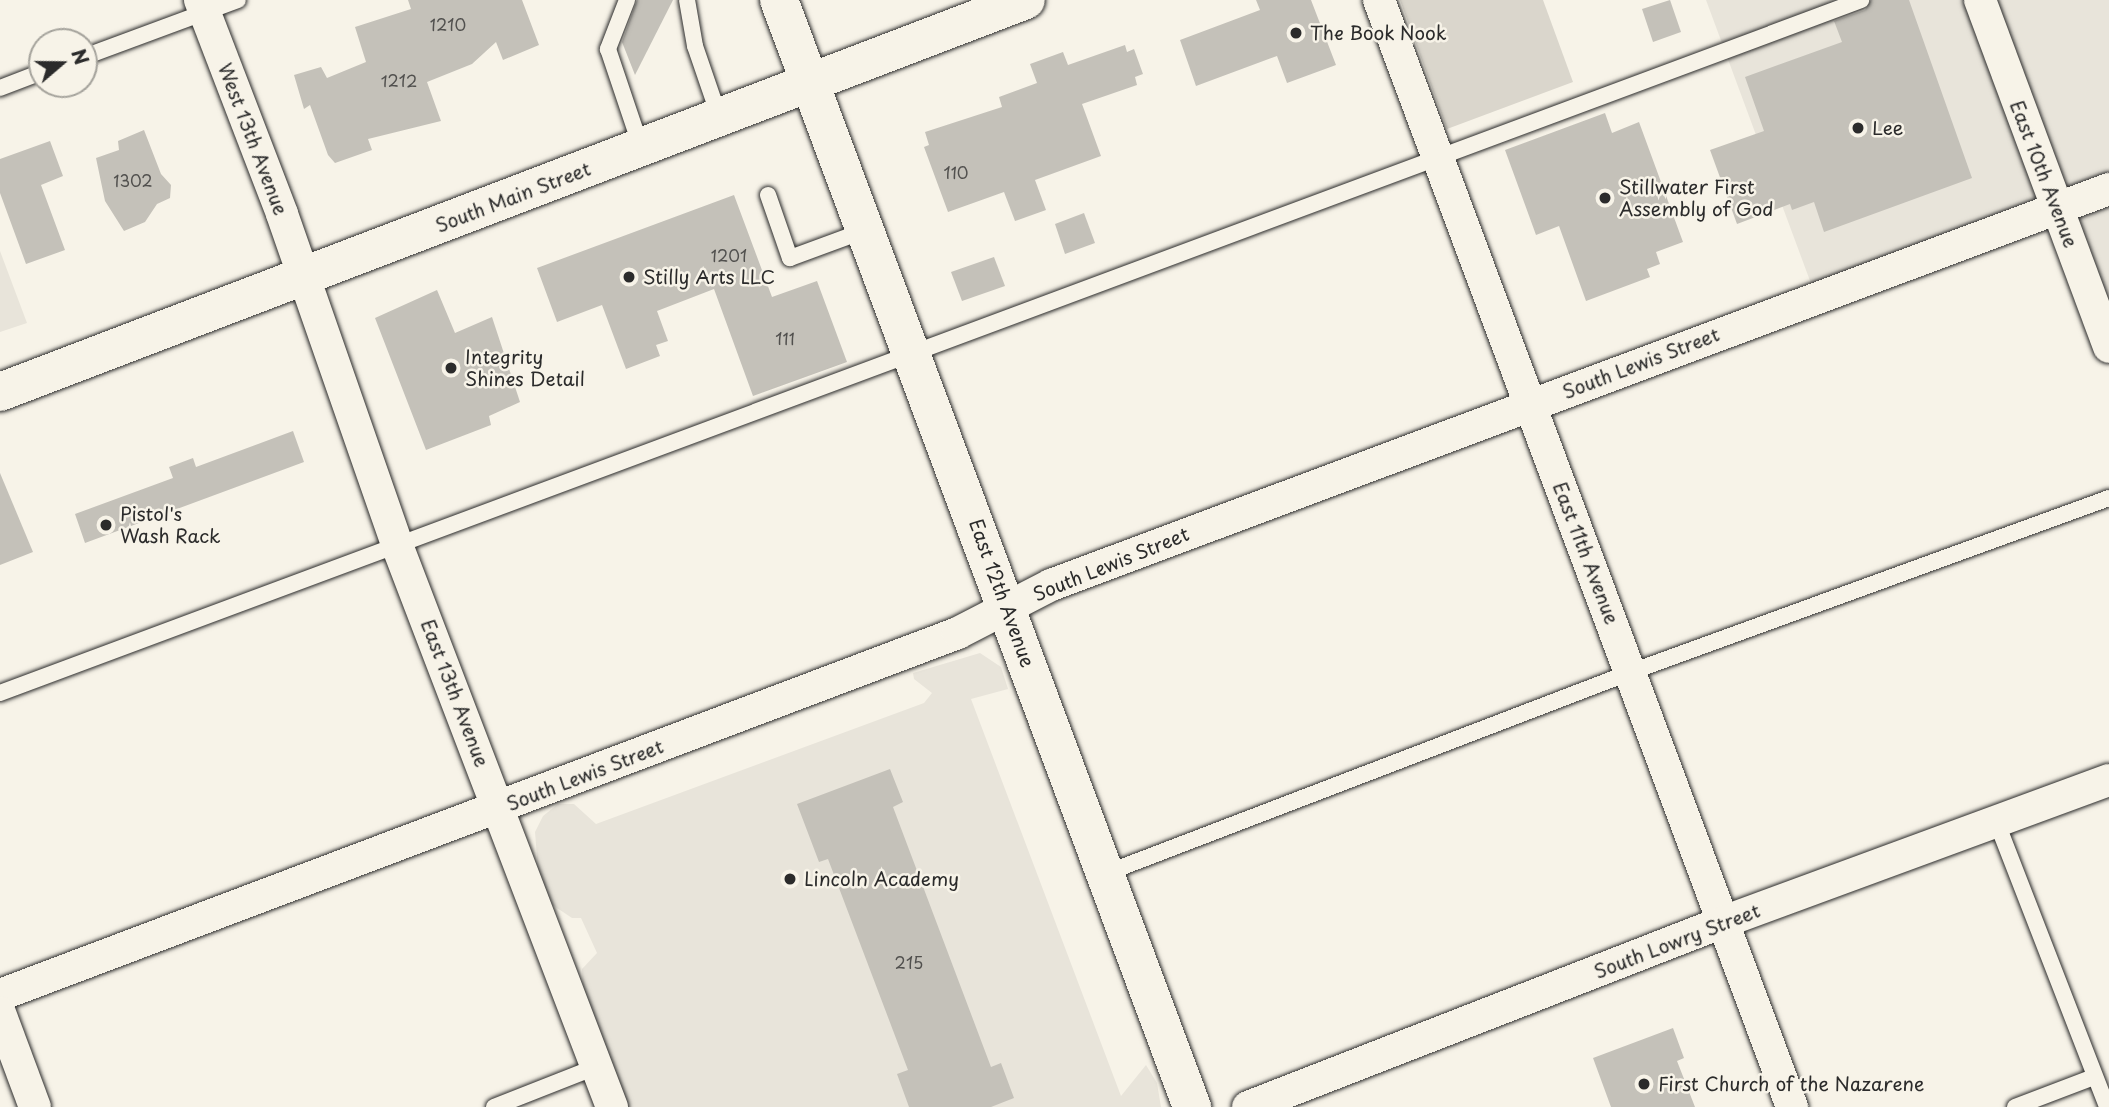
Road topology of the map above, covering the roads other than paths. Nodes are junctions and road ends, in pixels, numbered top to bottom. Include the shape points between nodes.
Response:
1 (237, 0) edge
2 (627, 0) edge
3 (687, 0) edge
4 (779, 0) edge
5 (1026, 0) edge
6 (1379, 0) edge
7 (1861, 0) edge
8 (1980, 0) edge
9 (202, 7) edge
10 (98, 51) edge
11 (28, 77) edge
12 (809, 81) junction
13 (0, 88) edge
14 (719, 116) junction
15 (641, 147) junction
16 (1439, 157) junction
17 (2109, 189) edge
18 (768, 195) dead end
19 (2057, 207) junction
20 (866, 230) junction
21 (304, 278) junction
22 (2109, 347) edge
23 (913, 353) junction
24 (0, 392) edge
25 (1530, 405) junction
26 (2109, 498) edge
27 (397, 545) junction
28 (1007, 608) junction
29 (1630, 672) junction
30 (0, 693) edge
31 (2109, 780) edge
32 (499, 808) junction
33 (1997, 823) junction
34 (1104, 874) junction
35 (1723, 922) junction
36 (0, 995) edge
37 (0, 1013) edge
38 (598, 1066) junction
39 (2094, 1077) junction
40 (35, 1107) edge
41 (494, 1107) edge
42 (612, 1107) edge
43 (1192, 1107) edge
44 (1248, 1107) edge
45 (1792, 1107) edge
46 (2015, 1107) edge
47 (2107, 1107) edge

1 - 9 lane
2 - 15 lane via 608,49
3 - 14 lane via 695,46
4 - 12 main road, East 12th Avenue
5 - 12 main road, South Main Street
6 - 16 street, East 11th Avenue
7 - 16 lane
8 - 19 street, East 10th Avenue
9 - 10 lane
9 - 21 street, West 13th Avenue
11 - 13 lane
12 - 14 main road, South Main Street
12 - 20 main road, East 12th Avenue
14 - 15 main road, South Main Street
15 - 21 main road, South Main Street
16 - 23 lane
16 - 25 street, East 11th Avenue
17 - 19 street, South Lewis Street
18 - 20 lane via 790,258
19 - 22 street, East 10th Avenue
19 - 25 street, South Lewis Street
20 - 23 main road, East 12th Avenue
21 - 24 main road, South Main Street
21 - 27 street, East 13th Avenue
23 - 27 lane
23 - 28 main road, East 12th Avenue
25 - 28 street, South Lewis Street via 1051,585
25 - 29 street, East 11th Avenue
26 - 29 lane
27 - 30 lane
27 - 32 street, East 13th Avenue
28 - 32 street, South Lewis Street via 958,633
28 - 34 main road, East 12th Avenue
29 - 34 lane
29 - 35 street, East 11th Avenue
31 - 33 street, South Lowry Street
32 - 36 street, South Lewis Street
32 - 38 street, East 13th Avenue
33 - 35 street, South Lowry Street
33 - 39 lane
34 - 43 main road, East 12th Avenue
35 - 44 street, South Lowry Street
35 - 45 street, East 11th Avenue
37 - 40 street
38 - 41 lane
38 - 42 street, East 13th Avenue
39 - 46 lane
39 - 47 lane

